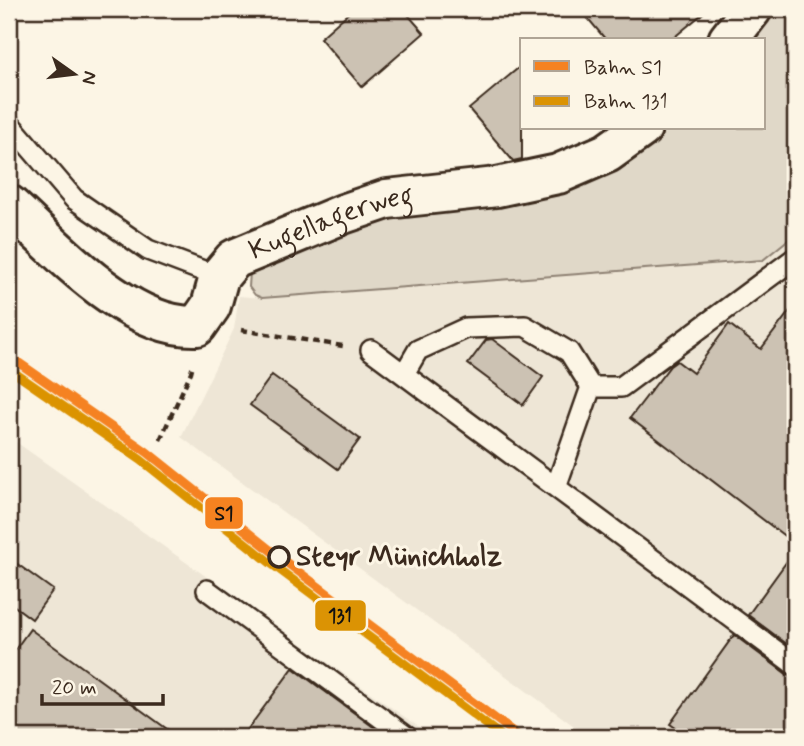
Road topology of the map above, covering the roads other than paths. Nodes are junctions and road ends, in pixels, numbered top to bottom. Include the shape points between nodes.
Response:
1 (752, 9) edge
2 (730, 38) edge
3 (9, 122) edge
4 (639, 130) edge
5 (9, 205) edge
6 (795, 258) edge
7 (219, 277) junction
8 (371, 350) road end
9 (404, 374) junction
10 (591, 387) junction
11 (556, 487) junction
12 (207, 590) dead end
13 (795, 665) edge
14 (407, 737) edge

1 - 2 street
3 - 7 lane via 74,200 148,250
4 - 7 street, Kugellagerweg via 607,153 558,174 497,187 387,199 343,214 234,259
5 - 7 street, Kugellagerweg via 101,288 158,321 215,328 211,306
6 - 10 lane via 621,387
8 - 9 lane
9 - 10 lane via 418,349 466,328 525,326 569,352
9 - 11 lane
10 - 11 lane
11 - 13 lane
12 - 14 lane

